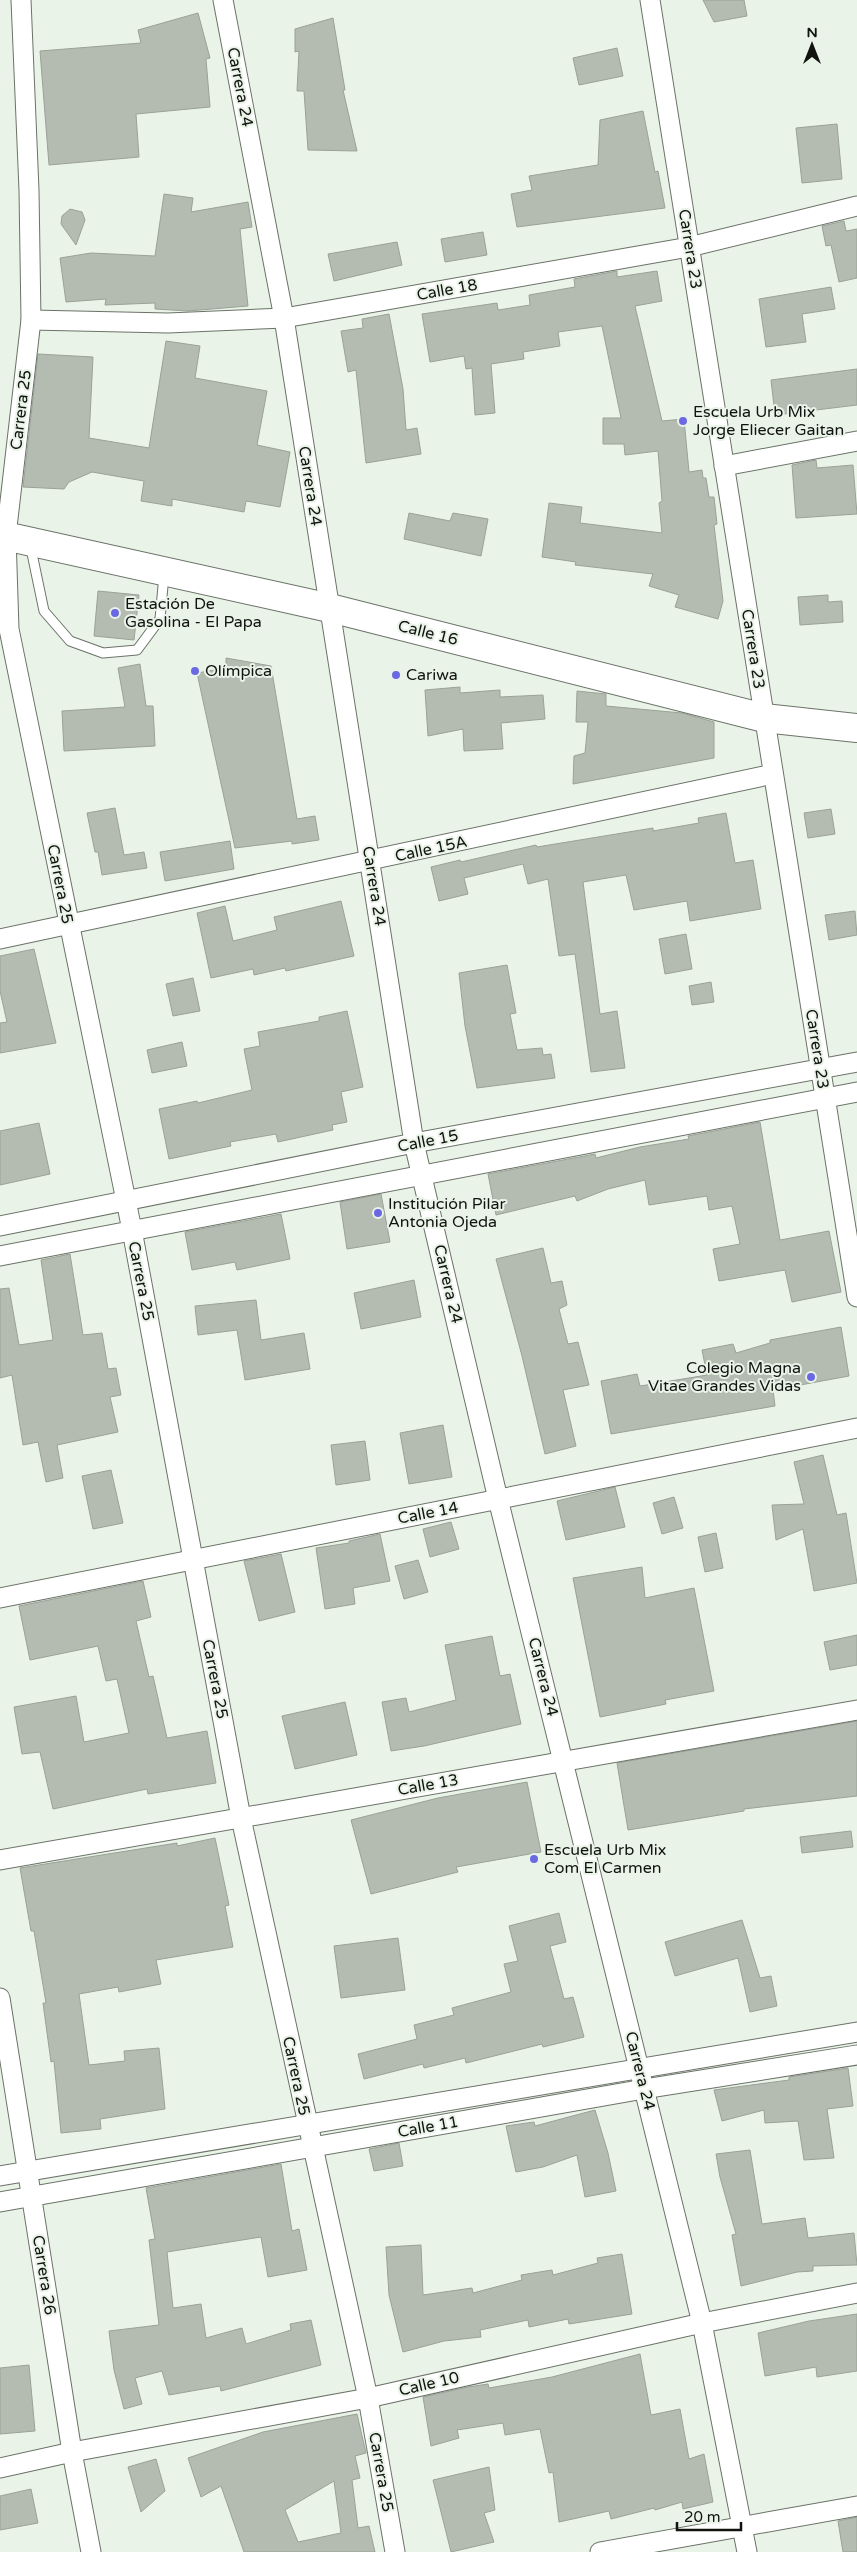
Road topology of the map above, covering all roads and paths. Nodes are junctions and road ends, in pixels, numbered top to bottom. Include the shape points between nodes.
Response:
1 (22, 0) edge
2 (223, 0) edge
3 (650, 0) edge
4 (857, 206) edge
5 (689, 247) junction
6 (284, 318) junction
7 (31, 320) junction
8 (857, 441) edge
9 (724, 466) junction
10 (12, 538) edge
11 (164, 572) junction
12 (330, 608) junction
13 (4, 630) edge
14 (764, 718) junction
15 (857, 728) edge
16 (773, 774) junction
17 (370, 862) junction
18 (68, 924) junction
19 (0, 939) edge
20 (857, 1062) edge
21 (820, 1070) junction
22 (857, 1092) edge
23 (825, 1099) junction
24 (414, 1143) junction
25 (422, 1175) junction
26 (126, 1202) junction
27 (0, 1226) edge
28 (132, 1230) junction
29 (0, 1256) edge
30 (857, 1297) edge
31 (857, 1428) edge
32 (498, 1499) junction
33 (193, 1560) junction
34 (0, 1598) edge
35 (857, 1710) edge
36 (564, 1761) junction
37 (241, 1818) junction
38 (0, 1860) edge
39 (0, 1998) edge
40 (857, 2032) edge
41 (857, 2055) edge
42 (639, 2069) junction
43 (644, 2089) junction
44 (306, 2124) junction
45 (313, 2147) junction
46 (27, 2171) junction
47 (0, 2176) edge
48 (32, 2196) junction
49 (0, 2202) edge
50 (857, 2293) edge
51 (702, 2323) junction
52 (368, 2398) junction
53 (72, 2452) junction
54 (0, 2468) edge
55 (857, 2506) edge
56 (742, 2525) junction
57 (91, 2552) edge
58 (395, 2552) edge
59 (600, 2552) edge
60 (747, 2552) edge

1 - 7 street, Carrera 25
2 - 6 street, Carrera 24
3 - 5 street, Carrera 23
4 - 5 street, Calle 18
5 - 6 street, Calle 18
5 - 9 street, Carrera 23
6 - 7 street, Calle 18 via 168,323
6 - 12 street, Carrera 24
7 - 10 street, Carrera 25
8 - 9 street
9 - 14 street, Carrera 23
10 - 11 highway, Calle 16
10 - 11 lane via 44,611 70,641 103,653 136,650 160,619
10 - 13 street, Carrera 25
11 - 12 highway, Calle 16
12 - 14 highway, Calle 16
12 - 17 street, Carrera 24
13 - 18 street, Carrera 25
14 - 15 highway, Calle 16
14 - 16 street, Carrera 23
16 - 17 street, Calle 15A
16 - 21 street, Carrera 23
17 - 18 street, Calle 15A
17 - 24 street, Carrera 24
18 - 19 street, Calle 15A
18 - 26 street, Carrera 25
20 - 21 street, Calle 15
21 - 23 street, Carrera 23
21 - 24 street, Calle 15
22 - 23 street, Calle 15
23 - 25 street, Calle 15
23 - 30 street, Carrera 23
24 - 25 street, Carrera 24
24 - 26 street, Calle 15
25 - 28 street, Calle 15
25 - 32 street, Carrera 24
26 - 27 street, Calle 15
26 - 28 street, Carrera 25
28 - 29 street, Calle 15
28 - 33 street, Carrera 25
31 - 32 street, Calle 14
32 - 33 street, Calle 14
32 - 36 street, Carrera 24
33 - 34 street, Calle 14
33 - 37 street, Carrera 25
35 - 36 street, Calle 13
36 - 37 street, Calle 13
36 - 42 street, Carrera 24
37 - 38 street, Calle 13
37 - 44 street, Carrera 25
39 - 46 street, Carrera 26
40 - 42 street, Calle 11
41 - 43 street, Calle 11
42 - 43 street, Carrera 24
42 - 44 street, Calle 11
43 - 45 street, Calle 11
43 - 51 street, Carrera 24
44 - 45 street, Carrera 25
44 - 46 street, Calle 11
45 - 48 street, Calle 11
45 - 52 street, Carrera 25
46 - 47 street, Calle 11
46 - 48 street, Carrera 26
48 - 49 street, Calle 11
48 - 53 street, Carrera 26
50 - 51 street, Calle 10
51 - 52 street, Calle 10
51 - 56 street, Carrera 24
52 - 53 street, Calle 10
52 - 58 street, Carrera 25
53 - 54 street, Calle 10
53 - 57 street, Carrera 26
55 - 56 street
56 - 59 street
56 - 60 street, Carrera 24

